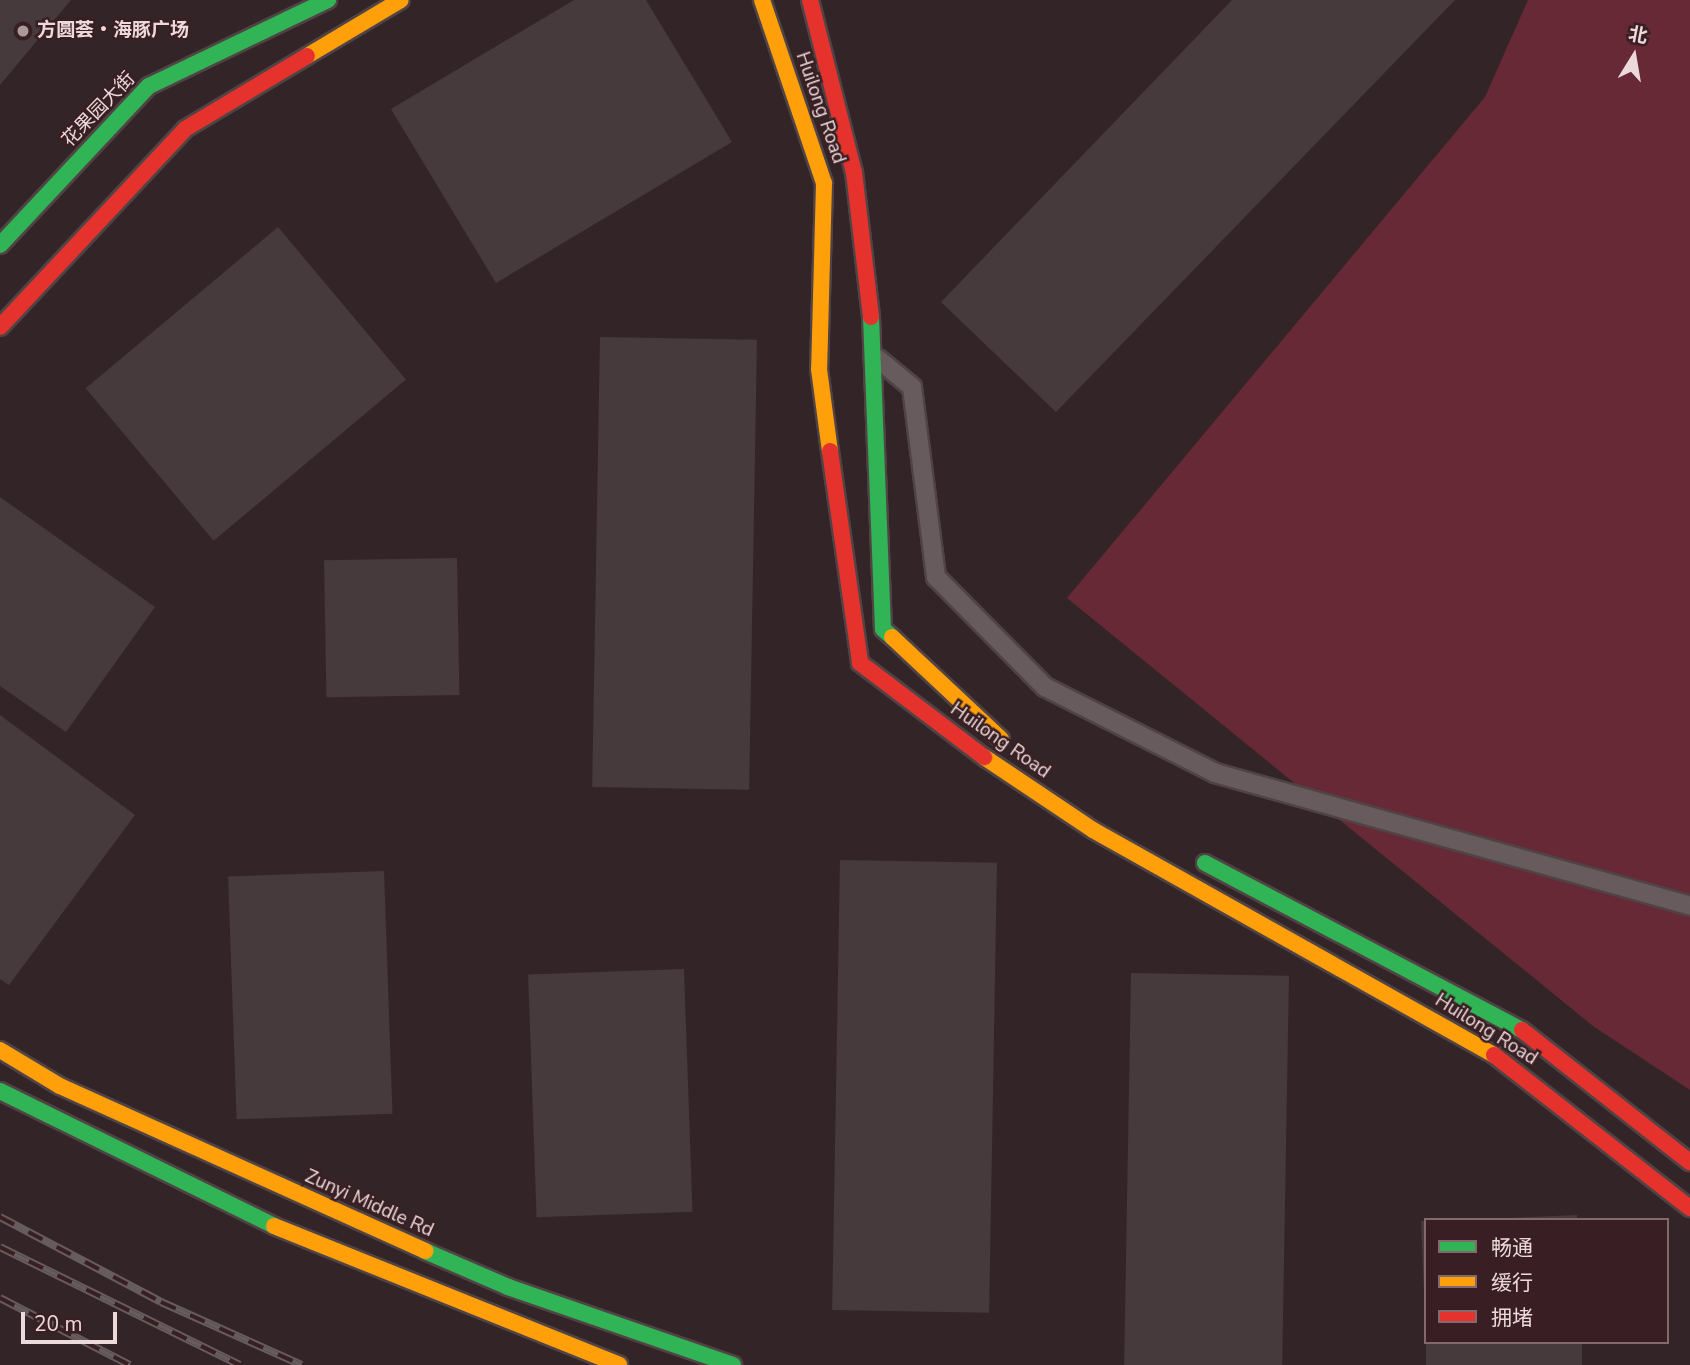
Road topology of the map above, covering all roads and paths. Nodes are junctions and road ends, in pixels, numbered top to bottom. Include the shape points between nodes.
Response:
1 (328, 0) edge
2 (401, 0) edge
3 (762, 0) edge
4 (810, 0) edge
5 (0, 245) edge
6 (0, 327) edge
7 (876, 357) junction
8 (1020, 753) dead end
9 (1193, 857) dead end
10 (1690, 906) edge
11 (0, 1050) edge
12 (0, 1091) edge
13 (1690, 1162) edge
14 (1690, 1208) edge
15 (619, 1365) edge
16 (733, 1365) edge

1 - 5 street, 花果园大街 via 149,86
2 - 6 street via 185,129
3 - 14 street, Huilong Road via 824,183 819,369 860,663 969,747 1093,830 1504,1061
4 - 7 street, Huilong Road via 855,172
7 - 8 street, Huilong Road via 883,629 977,723
7 - 10 lane via 912,387 936,577 1045,688 1215,773
9 - 13 street, Huilong Road via 1524,1031
11 - 16 street, Zunyi Middle Rd via 216,1159 508,1287
12 - 15 street via 231,1209

